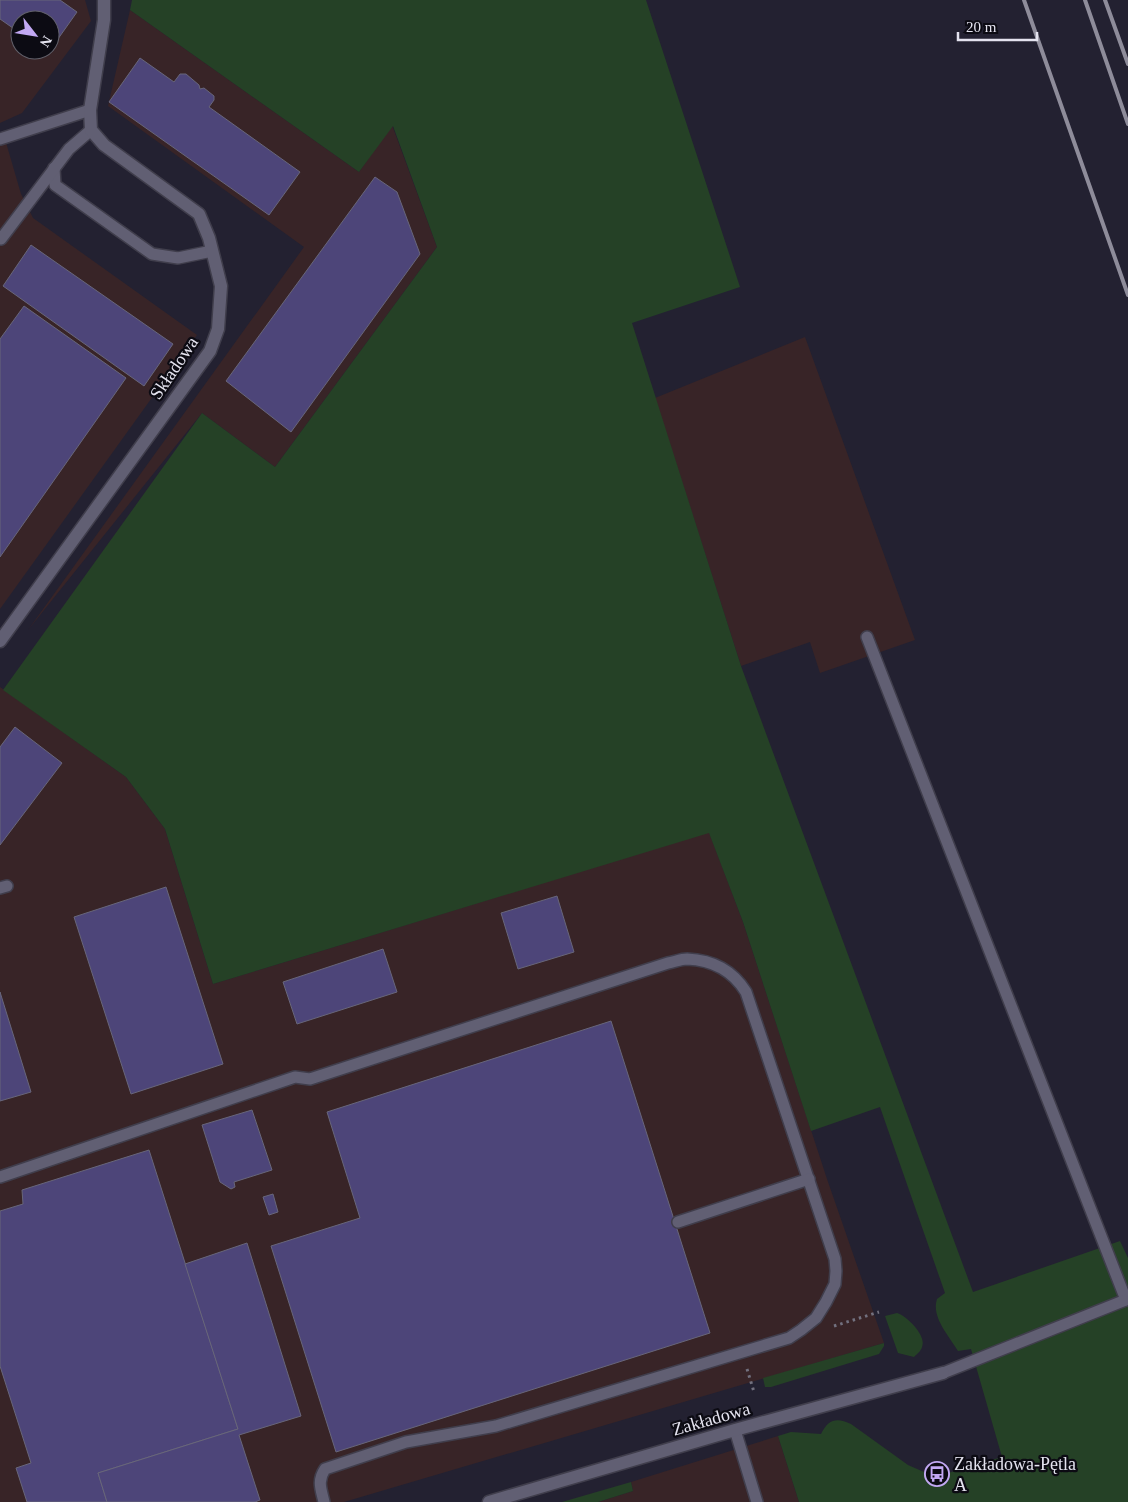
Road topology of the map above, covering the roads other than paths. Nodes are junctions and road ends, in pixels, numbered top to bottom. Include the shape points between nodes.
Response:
1 (104, 0) edge
2 (90, 110) junction
3 (91, 130) junction
4 (0, 139) edge
5 (54, 168) junction
6 (1, 239) edge
7 (212, 251) junction
8 (867, 637) dead end
9 (0, 641) edge
10 (0, 1177) edge
11 (809, 1179) junction
12 (678, 1222) dead end
13 (1127, 1300) edge
14 (943, 1373) joint
15 (735, 1430) junction
16 (324, 1502) edge
17 (489, 1502) edge
18 (757, 1502) edge

1 - 2 street via 104,20
2 - 3 street
2 - 4 lane
3 - 5 lane via 69,149
3 - 7 street, Składowa via 104,145 199,214
5 - 6 lane
5 - 7 lane via 55,185 152,254 178,258
7 - 9 street, Składowa via 220,286 218,329 210,351
8 - 13 lane
10 - 11 lane via 295,1077 310,1079 686,959 718,966 739,980 746,992
11 - 12 lane
11 - 16 lane via 835,1259 835,1284 817,1315 789,1338 496,1426 406,1442 325,1469 320,1476
13 - 14 lane
14 - 15 street, Zakładowa
15 - 17 street, Zakładowa
15 - 18 lane

